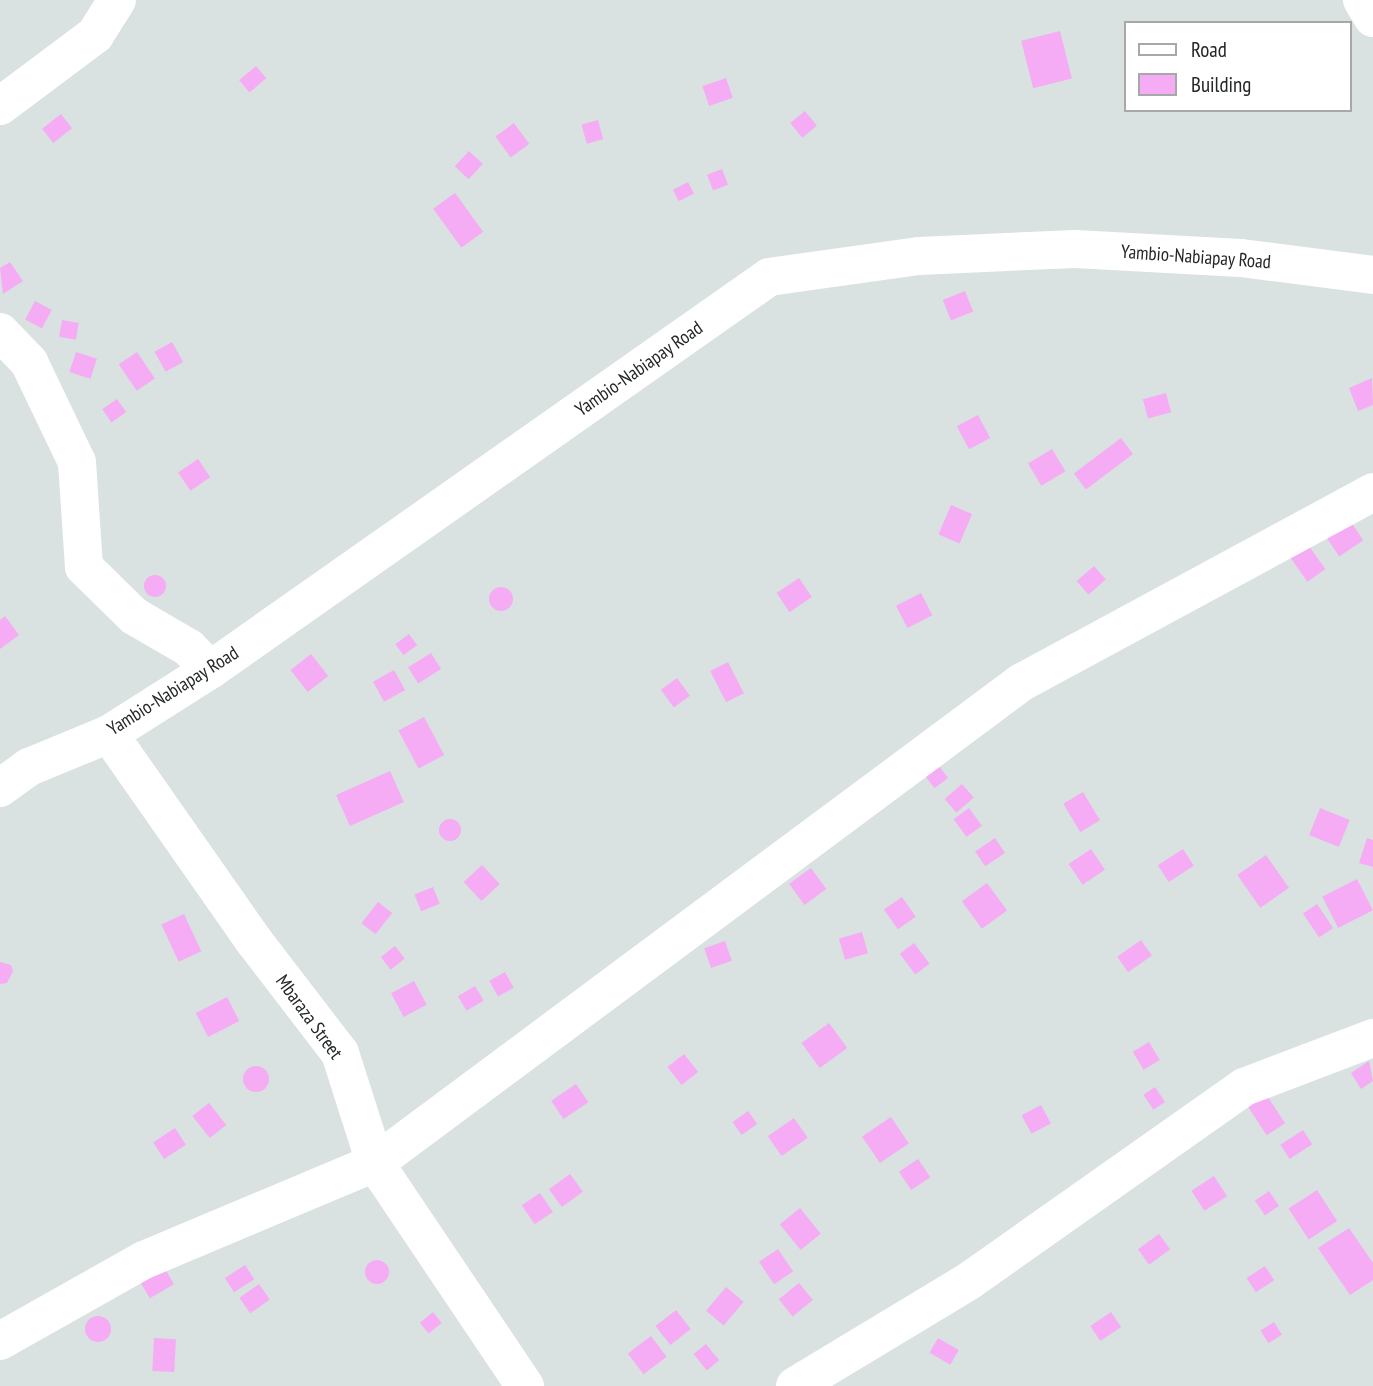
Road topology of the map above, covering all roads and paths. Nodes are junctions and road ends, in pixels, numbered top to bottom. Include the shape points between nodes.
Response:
1 (117, 0) edge
2 (1362, 0) edge
3 (1373, 18) edge
4 (0, 106) edge
5 (1373, 275) edge
6 (0, 332) edge
7 (1373, 492) edge
8 (210, 670) junction
9 (109, 734) junction
10 (0, 788) edge
11 (1373, 1038) edge
12 (375, 1163) junction
13 (0, 1341) edge
14 (526, 1386) edge
15 (795, 1386) edge

1 - 4 street via 95,35
2 - 3 street
5 - 8 street, Yambio-Nabiapay Road via 1241,258 1075,249 919,256 769,277
6 - 8 street via 29,362 77,462 84,567 134,616 190,648
7 - 12 street via 1022,682
8 - 9 street, Yambio-Nabiapay Road
9 - 10 street, Yambio-Nabiapay Road via 29,767
9 - 12 street, Mbaraza Street via 254,941 340,1053
11 - 15 street via 1244,1087 969,1281
12 - 13 street via 144,1260
12 - 14 street, Mbaraza Street

